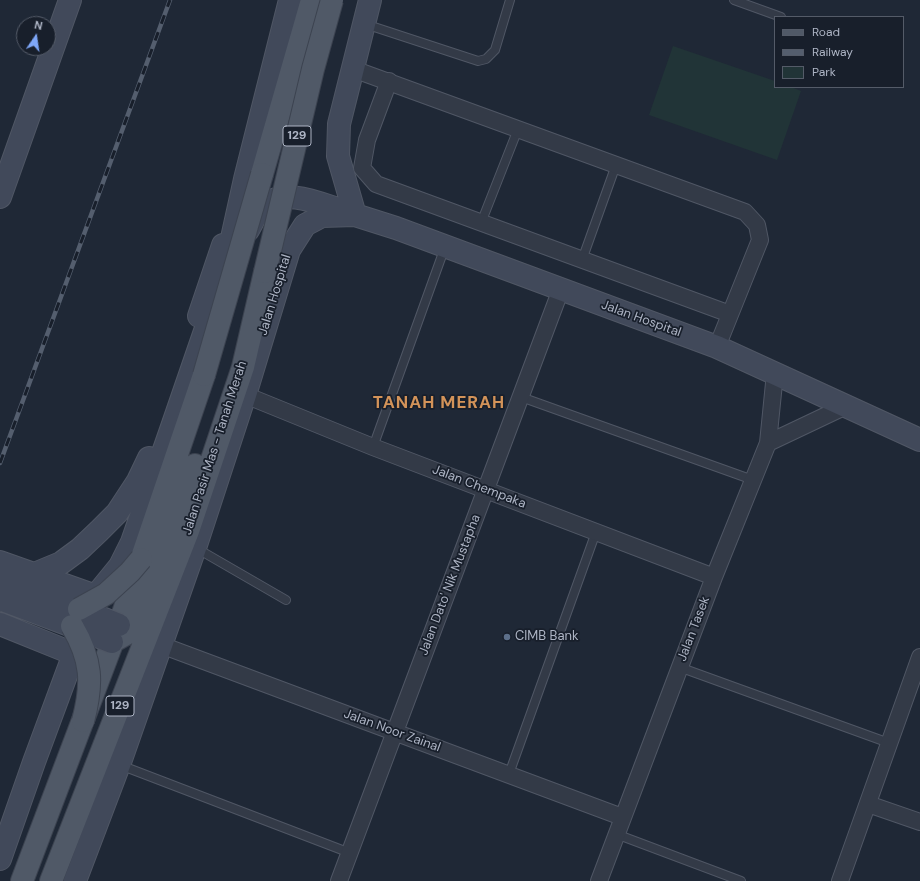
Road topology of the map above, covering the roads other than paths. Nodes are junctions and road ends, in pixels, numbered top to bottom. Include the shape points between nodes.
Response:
1 (290, 0) edge
2 (312, 0) edge
3 (332, 0) edge
4 (370, 0) edge
5 (510, 0) edge
6 (734, 0) edge
7 (65, 2) edge
8 (778, 16) edge
9 (364, 24) junction
10 (353, 69) junction
11 (389, 81) junction
12 (518, 129) junction
13 (616, 165) junction
14 (244, 179) junction
15 (0, 197) edge
16 (355, 215) junction
17 (481, 223) junction
18 (445, 247) junction
19 (582, 260) junction
20 (227, 265) junction
21 (561, 289) junction
22 (730, 314) junction
23 (253, 323) junction
24 (717, 347) junction
25 (775, 374) junction
26 (245, 395) junction
27 (521, 397) junction
28 (846, 406) junction
29 (920, 440) edge
30 (768, 443) junction
31 (373, 447) junction
32 (754, 480) junction
33 (486, 489) junction
34 (596, 532) junction
35 (195, 548) junction
36 (141, 559) junction
37 (0, 562) edge
38 (32, 575) junction
39 (714, 577) junction
40 (0, 578) edge
41 (96, 596) junction
42 (0, 599) edge
43 (286, 600) dead end
44 (75, 617) junction
45 (0, 624) edge
46 (118, 634) junction
47 (162, 645) junction
48 (74, 654) junction
49 (919, 664) edge
50 (679, 667) junction
51 (83, 721) junction
52 (394, 732) junction
53 (889, 743) junction
54 (119, 765) junction
55 (509, 774) junction
56 (868, 804) junction
57 (622, 817) junction
58 (920, 822) edge
59 (616, 834) junction
60 (350, 853) junction
61 (0, 859) edge
62 (22, 881) edge
63 (42, 881) edge
64 (51, 881) edge
65 (76, 881) edge
66 (339, 881) edge
67 (599, 881) edge
68 (741, 881) edge
69 (840, 881) edge

1 - 14 main road
2 - 36 main road, 129, bridge via 204,375
3 - 23 main road, Jalan Pasir Mas - Tanah Merah / 129, bridge via 313,69
4 - 9 main road
5 - 9 lane via 495,50 486,59 478,61
6 - 8 lane
7 - 15 main road
9 - 10 main road
10 - 11 street
10 - 16 main road via 339,124 338,156
11 - 12 street
11 - 17 street via 367,140 362,168 376,184
12 - 13 street
12 - 17 lane
13 - 19 lane
13 - 22 street via 745,212 757,224 760,240
14 - 20 main road
14 - 38 main road via 157,444 138,481 117,513 80,549 61,563
16 - 18 main road, Jalan Hospital
16 - 20 main road via 301,198 290,197 271,201 262,207
16 - 26 main road, Jalan Hospital via 322,216 305,225 288,250
17 - 19 street
18 - 21 main road, Jalan Hospital
18 - 31 lane
19 - 22 street
20 - 41 main road via 132,542 120,566
21 - 24 main road, Jalan Hospital
21 - 27 street, Jalan Dato' Nik Mustapha
22 - 24 street
23 - 46 main road via 230,365 136,624 132,630
23 - 64 main road, Jalan Pasir Mas - Tanah Merah / 129 via 243,367 188,531
24 - 25 main road, Jalan Hospital
25 - 28 main road, Jalan Hospital
25 - 30 street, Jalan Tasek
26 - 31 street, Jalan Chempaka
26 - 35 main road, Jalan Hospital
27 - 32 lane
27 - 33 street, Jalan Dato' Nik Mustapha
28 - 29 main road, Jalan Hospital
28 - 30 street
30 - 32 street, Jalan Tasek
31 - 33 street, Jalan Chempaka
32 - 39 street, Jalan Tasek
33 - 34 street, Jalan Chempaka
33 - 52 street, Jalan Dato' Nik Mustapha
34 - 39 street, Jalan Chempaka
34 - 55 lane
35 - 43 lane
35 - 47 main road, Jalan Hospital
36 - 44 main road, bridge via 106,594
36 - 46 main road, 129, bridge
37 - 38 main road
38 - 41 main road
39 - 50 street, Jalan Tasek
40 - 44 main road
41 - 48 main road
42 - 44 main road
44 - 46 main road, bridge
44 - 51 main road, bridge via 88,662 90,682
45 - 48 main road
46 - 51 main road, bridge
46 - 63 main road via 126,648 124,657
47 - 52 street, Jalan Noor Zainal
47 - 54 main road, Jalan Hospital
48 - 61 main road
49 - 53 street
50 - 53 lane
50 - 57 street, Jalan Tasek
51 - 62 main road
52 - 55 street, Jalan Noor Zainal
52 - 60 street, Jalan Dato' Nik Mustapha
53 - 56 street
54 - 60 lane
54 - 65 main road, Jalan Hospital
55 - 57 street, Jalan Noor Zainal
56 - 58 street
56 - 69 street
57 - 59 street, Jalan Tasek
59 - 67 street, Jalan Tasek
59 - 68 lane
60 - 66 street, Jalan Dato' Nik Mustapha

